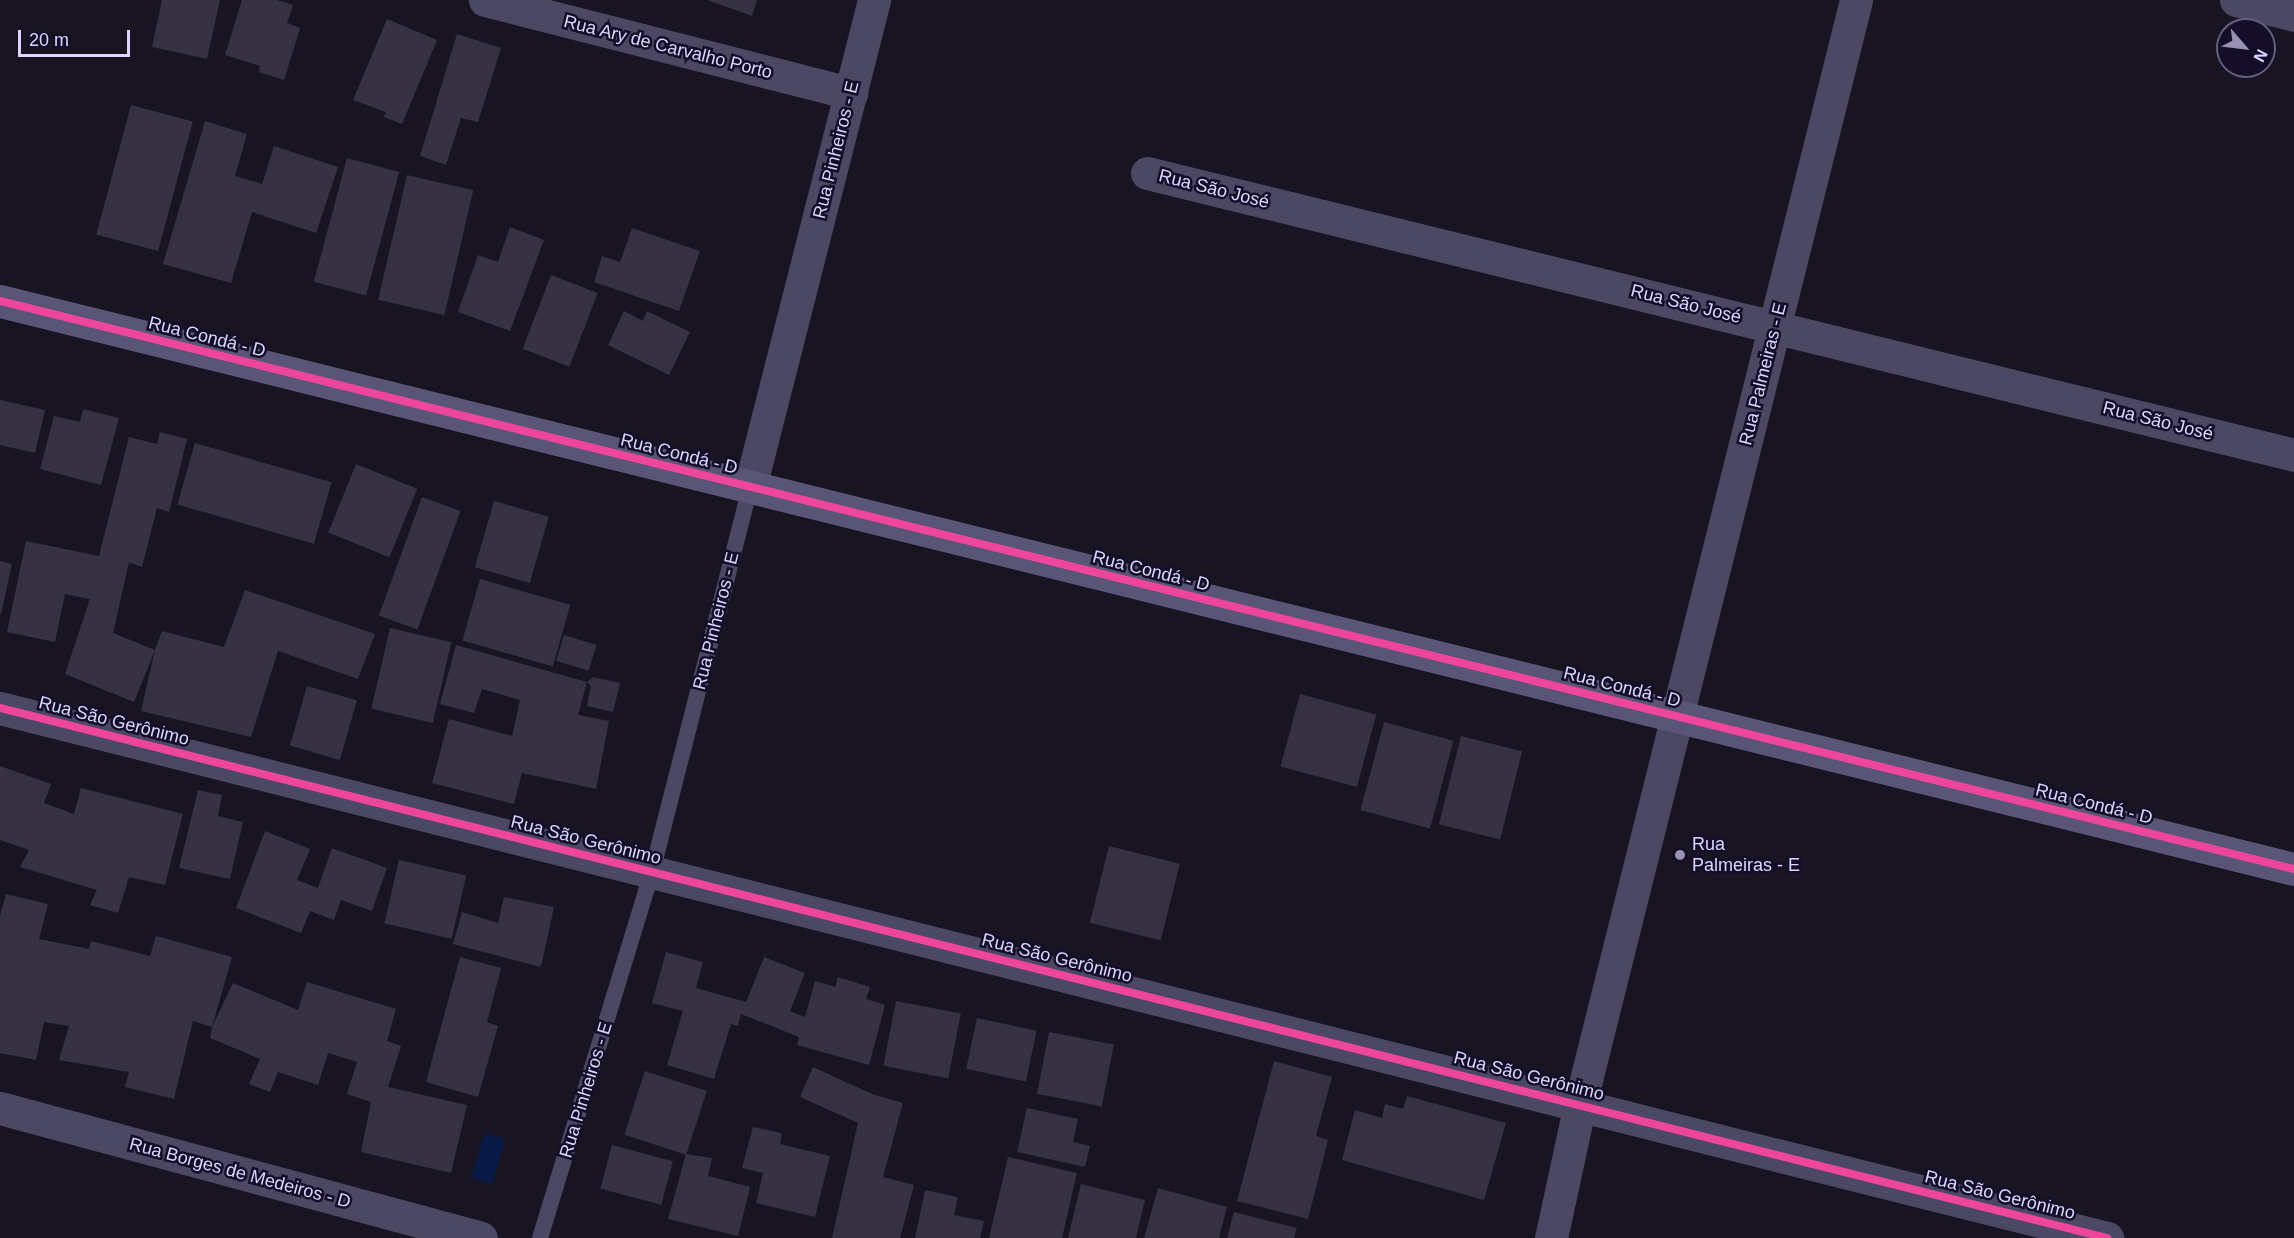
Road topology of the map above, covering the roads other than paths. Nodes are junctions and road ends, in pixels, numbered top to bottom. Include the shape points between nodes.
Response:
1 (485, 0) edge
2 (874, 0) edge
3 (1856, 0) edge
4 (2236, 0) edge
5 (2294, 15) edge
6 (851, 93) junction
7 (1148, 173) dead end
8 (0, 301) edge
9 (1775, 326) junction
10 (2294, 455) edge
11 (750, 487) junction
12 (0, 708) edge
13 (1677, 716) junction
14 (2294, 869) edge
15 (652, 872) junction
16 (1580, 1104) junction
17 (0, 1108) edge
18 (481, 1238) edge
19 (540, 1238) edge
20 (1551, 1238) edge
21 (2107, 1238) edge

1 - 6 street, Rua Ary de Carvalho Porto
2 - 6 street, Rua Pinheiros - E
3 - 9 street, Rua Palmeiras - E
4 - 5 street
6 - 11 street, Rua Pinheiros - E
7 - 9 street, Rua São José
8 - 11 street, Rua Condá - D
9 - 10 street, Rua São José
9 - 13 street, Rua Palmeiras - E
11 - 13 street, Rua Condá - D
11 - 15 lane, Rua Pinheiros - E
12 - 15 street, Rua São Gerônimo
13 - 14 street, Rua Condá - D
13 - 16 street, Rua Palmeiras - E
15 - 16 street, Rua São Gerônimo
15 - 19 lane, Rua Pinheiros - E
16 - 20 street, Rua Palmeiras - E
16 - 21 street, Rua São Gerônimo
17 - 18 street, Rua Borges de Medeiros - D

